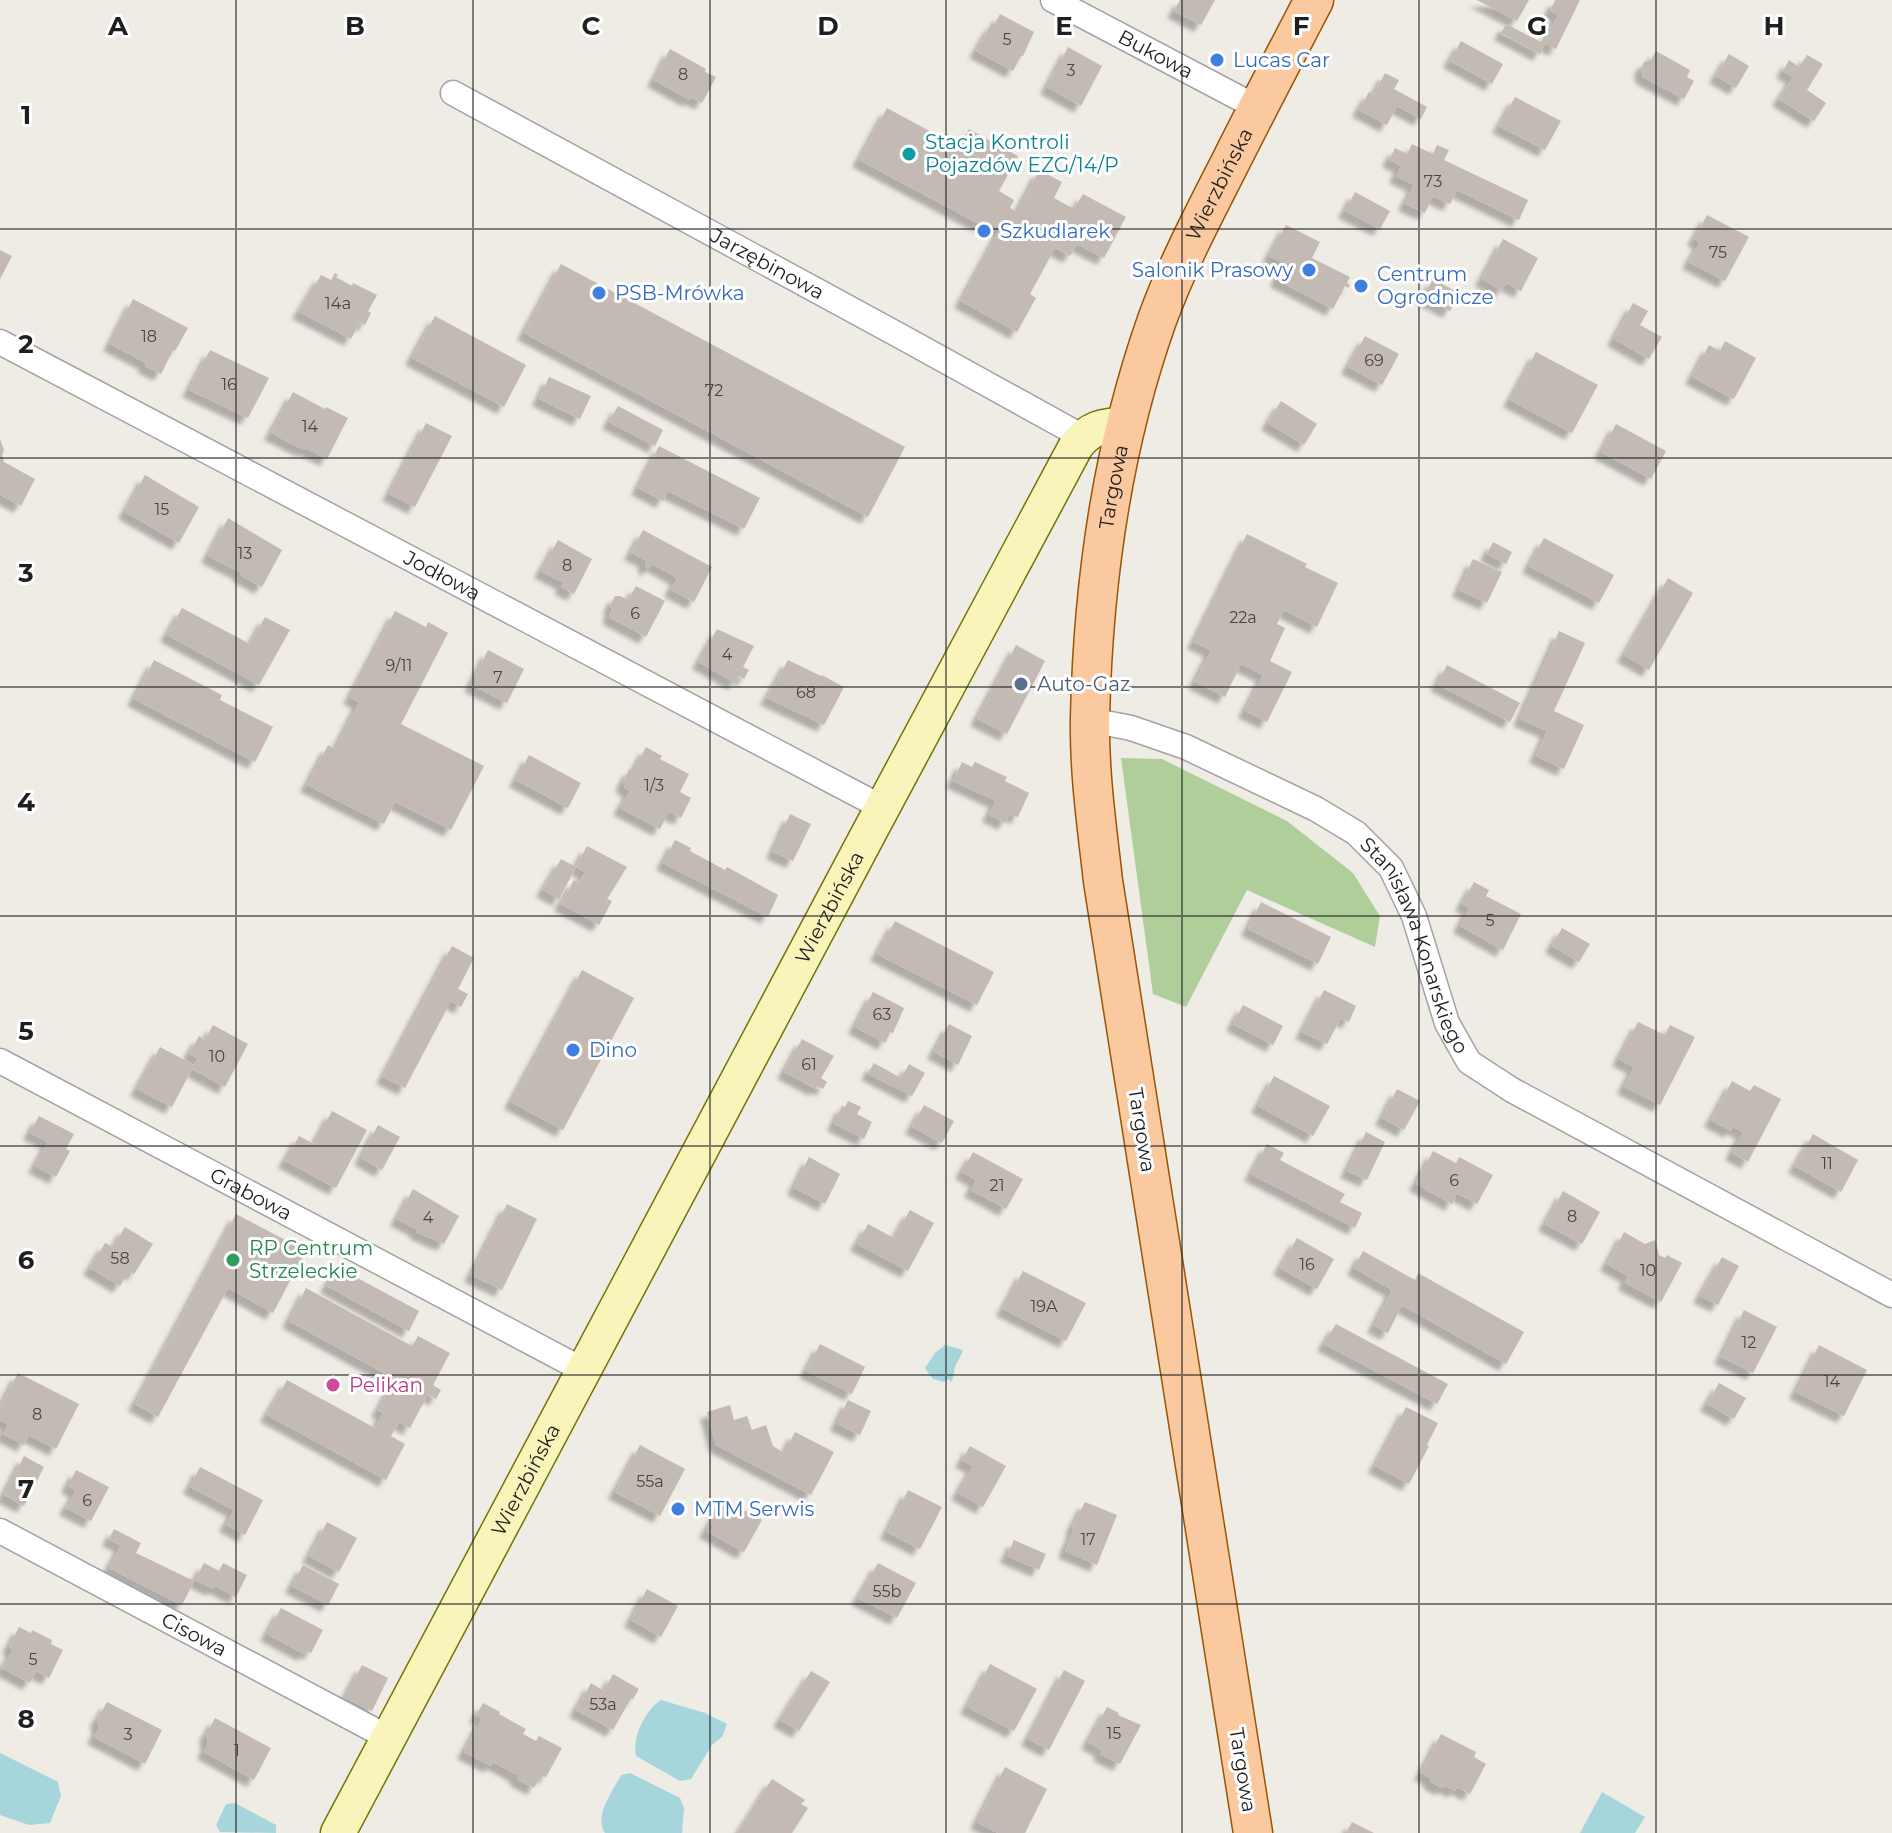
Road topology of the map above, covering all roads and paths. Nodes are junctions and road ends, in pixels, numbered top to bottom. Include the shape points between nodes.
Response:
1 (1053, 0) edge
2 (1314, 0) edge
3 (453, 93) dead end
4 (1258, 108) junction
5 (0, 342) edge
6 (1125, 425) junction
7 (1083, 437) junction
8 (1090, 720) junction
9 (883, 808) junction
10 (0, 1061) edge
11 (1892, 1295) edge
12 (585, 1371) junction
13 (0, 1531) edge
14 (389, 1738) junction
15 (338, 1833) edge
16 (1253, 1833) edge

1 - 4 street, Bukowa
2 - 4 main road, Wierzbińska
3 - 7 street, Jarzębinowa
4 - 6 main road, Wierzbińska via 1188,245 1157,320
5 - 9 street, Jodłowa
6 - 7 street via 1100,427
6 - 8 main road, Targowa via 1101,562
7 - 9 street, Wierzbińska
8 - 11 street, Stanisława Konarskiego via 1186,747 1356,833 1391,868 1414,916 1447,1023 1469,1062
8 - 16 main road, Targowa via 1103,881
9 - 12 street, Wierzbińska
10 - 12 street, Grabowa
12 - 14 street, Wierzbińska
13 - 14 street, Cisowa
14 - 15 street, Wierzbińska

